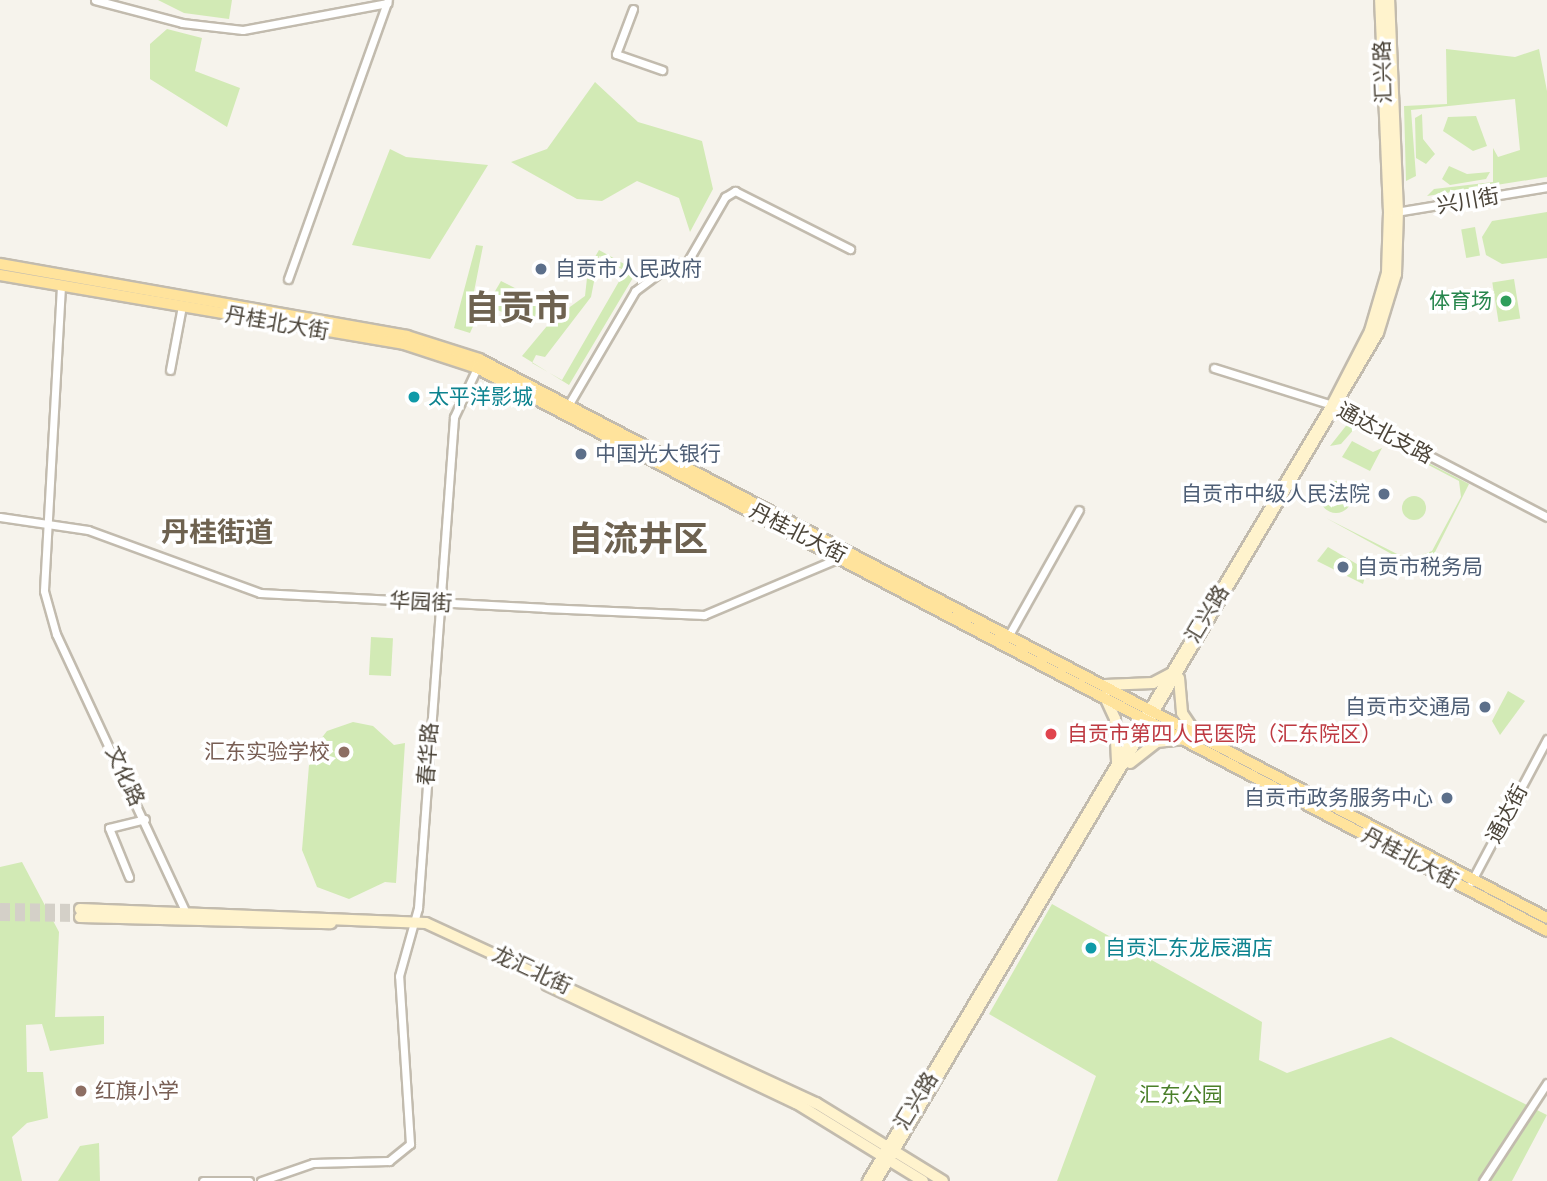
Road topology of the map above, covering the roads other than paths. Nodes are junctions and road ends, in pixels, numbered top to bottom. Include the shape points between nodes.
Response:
1 (95, 0) edge
2 (1380, 0) edge
3 (1389, 0) edge
4 (388, 1) edge
5 (633, 9) dead end
6 (662, 70) dead end
7 (1547, 187) edge
8 (1393, 212) junction
9 (850, 249) dead end
10 (0, 264) edge
11 (0, 275) edge
12 (288, 279) dead end
13 (61, 286) junction
14 (182, 306) junction
15 (477, 368) junction
16 (1214, 369) dead end
17 (170, 370) dead end
18 (569, 404) junction
19 (1336, 407) junction
20 (1079, 510) dead end
21 (0, 517) edge
22 (1547, 517) edge
23 (48, 519) junction
24 (843, 556) junction
25 (441, 603) junction
26 (1009, 635) junction
27 (1175, 674) junction
28 (1104, 689) junction
29 (1151, 714) junction
30 (1191, 736) junction
31 (1547, 739) edge
32 (1115, 776) junction
33 (145, 819) junction
34 (130, 877) dead end
35 (1473, 878) junction
36 (1467, 888) junction
37 (80, 913) tunnel mouth
38 (187, 916) junction
39 (1547, 918) edge
40 (414, 923) junction
41 (1547, 931) edge
42 (1547, 1083) edge
43 (889, 1153) junction
44 (203, 1181) edge
45 (249, 1181) edge
46 (261, 1181) edge
47 (868, 1181) edge
48 (876, 1181) edge
49 (923, 1181) edge
50 (943, 1181) edge
51 (1483, 1181) edge

1 - 4 street via 182,23 243,30
2 - 8 main road, 汇兴路
3 - 8 main road
4 - 12 street
5 - 6 street via 616,54
7 - 8 street, 兴川街
8 - 19 main road, 汇兴路 via 1382,300
9 - 18 street via 735,191 725,197 684,266 660,272 635,291
10 - 18 main road, 丹桂北大街 via 407,336 479,359
11 - 13 main road, 丹桂北大街
13 - 14 main road, 丹桂北大街
13 - 23 street
14 - 15 main road, 丹桂北大街 via 404,344
14 - 17 street
15 - 24 main road, 丹桂北大街
15 - 25 street, 春华路 via 454,417
16 - 19 street, 通达北支路
18 - 26 main road, 丹桂北大街
19 - 22 street, 通达北支路
19 - 27 main road, 汇兴路
20 - 26 street
21 - 23 street, 华园街
23 - 25 street, 华园街 via 250,591
23 - 33 street, 文化路 via 44,590 56,634
24 - 25 street, 华园街 via 704,615
24 - 28 main road, 丹桂北大街
25 - 40 street, 春华路
26 - 28 main road, 丹桂北大街
27 - 28 main road via 1153,683
27 - 29 main road, 汇兴路
27 - 30 main road
28 - 29 main road, 丹桂北大街
28 - 32 main road via 1115,719 1119,757
29 - 30 main road, 丹桂北大街
29 - 32 main road
30 - 32 main road via 1157,741
30 - 35 main road, 丹桂北大街
30 - 36 main road, 丹桂北大街
31 - 35 street, 通达街
32 - 43 main road
33 - 34 street via 109,828
33 - 38 street, 文化路
35 - 36 street, 通达街
35 - 39 main road, 丹桂北大街
36 - 41 main road, 丹桂北大街
37 - 38 main road, 龙汇北街
38 - 40 main road, 龙汇北街
40 - 43 main road, 龙汇北街 via 816,1103
40 - 46 street, 春华路 via 399,976 410,1144 389,1161 313,1163
42 - 51 street
43 - 47 main road
43 - 48 main road
43 - 49 main road, 龙汇北街
43 - 50 main road, 龙汇北街
44 - 45 street

